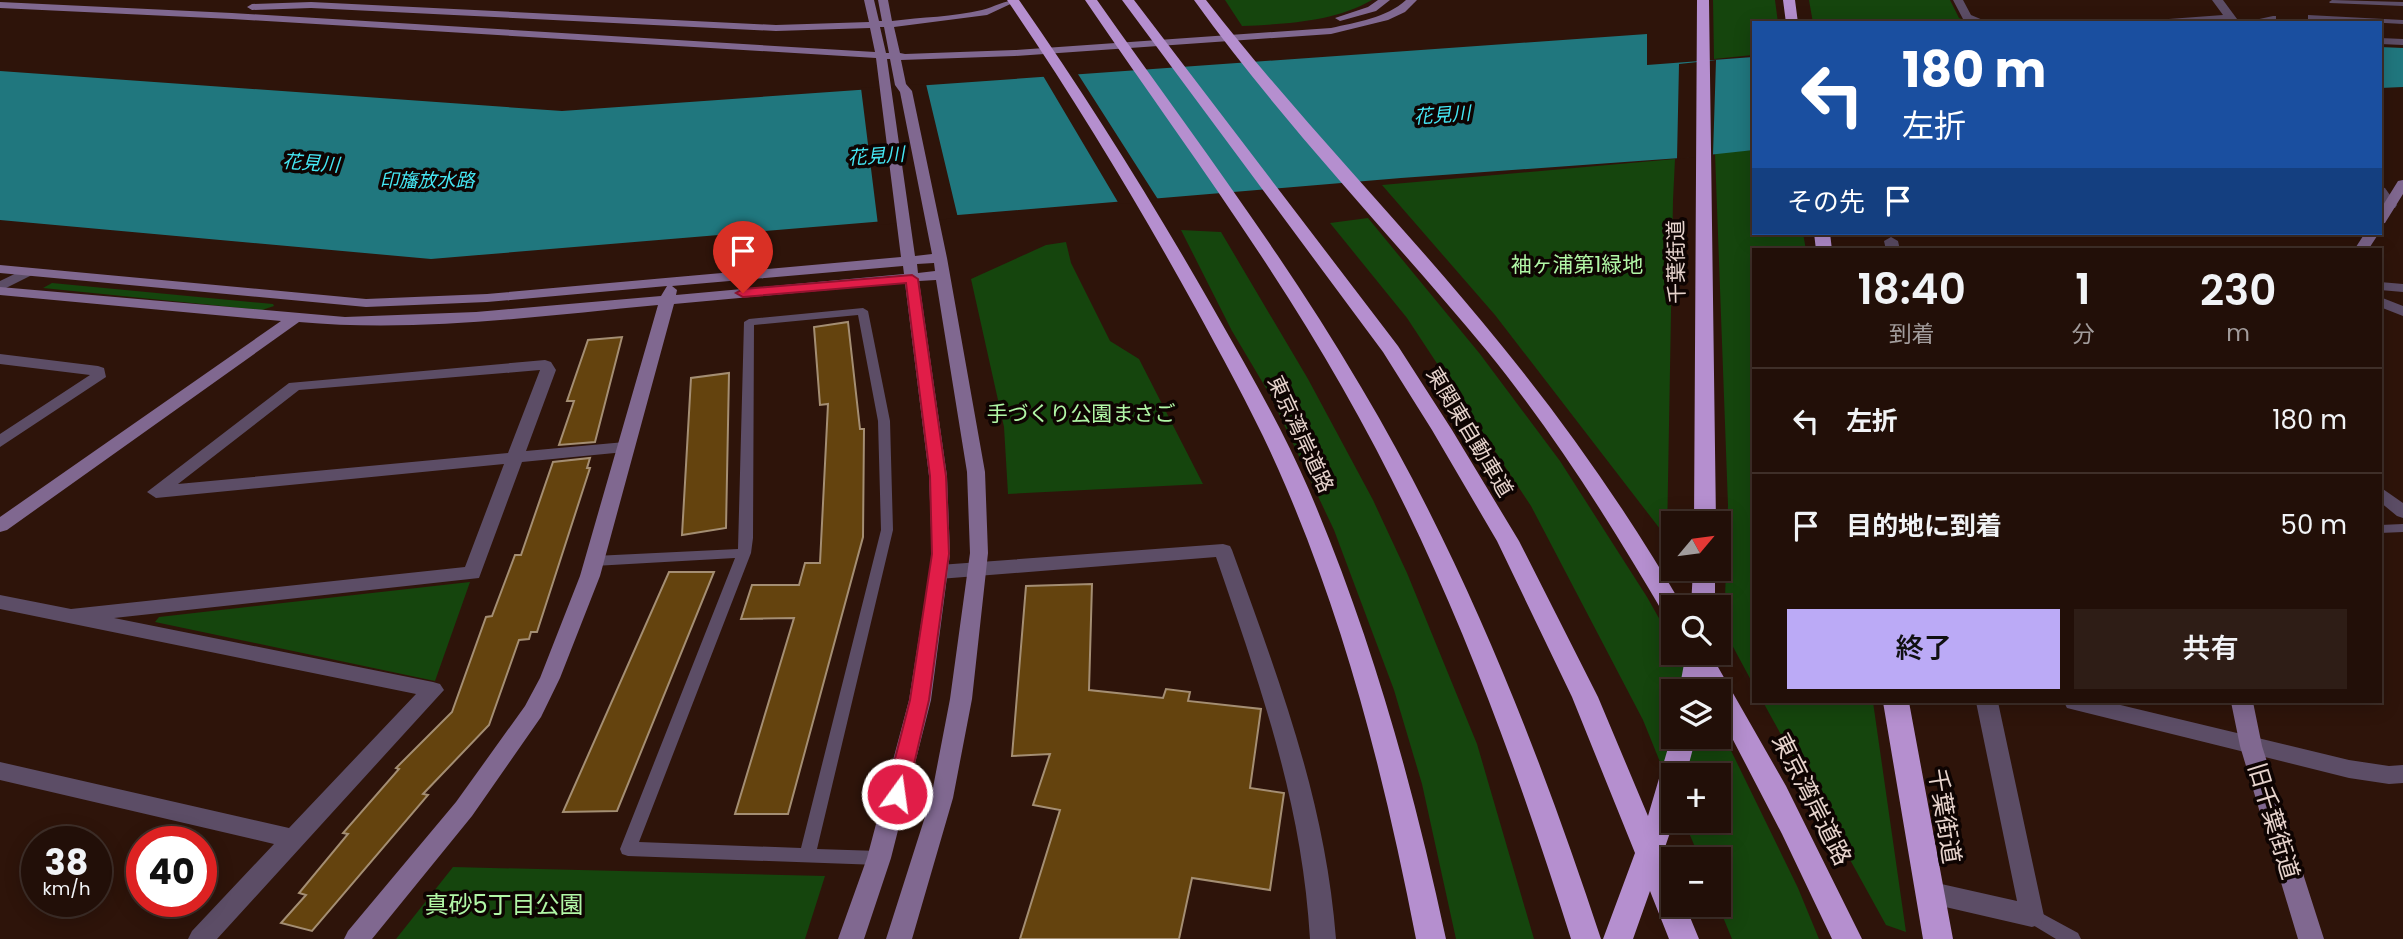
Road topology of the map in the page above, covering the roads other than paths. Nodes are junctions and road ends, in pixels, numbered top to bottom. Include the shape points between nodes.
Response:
1 (93, 0) edge
2 (869, 0) edge
3 (883, 0) edge
4 (1014, 0) edge
5 (1084, 0) edge
6 (1128, 0) edge
7 (1200, 0) edge
8 (1385, 0) edge
9 (1412, 0) edge
10 (1703, 0) edge
11 (1789, 0) edge
12 (1958, 0) edge
13 (2217, 0) edge
14 (2332, 2) edge
15 (1094, 4) edge
16 (2403, 4) edge
17 (0, 5) edge
18 (242, 7) junction
19 (2311, 17) dead end
20 (2273, 18) dead end
21 (2231, 20) edge
22 (1792, 21) edge
23 (1978, 21) edge
24 (2206, 21) edge
25 (2256, 21) edge
26 (339, 22) junction
27 (2403, 22) edge
28 (889, 24) junction
29 (876, 25) junction
30 (2382, 41) edge
31 (2403, 41) edge
32 (1054, 59) junction
33 (883, 63) junction
34 (897, 63) junction
35 (2403, 184) edge
36 (2382, 194) edge
37 (2390, 205) junction
38 (2382, 217) edge
39 (941, 267) junction
40 (0, 270) edge
41 (911, 270) junction
42 (27, 272) junction
43 (2382, 286) edge
44 (2403, 288) edge
45 (0, 289) edge
46 (670, 290) junction
47 (319, 300) junction
48 (2382, 302) edge
49 (2403, 312) edge
50 (295, 318) junction
51 (0, 359) edge
52 (0, 442) edge
53 (625, 447) junction
54 (517, 458) junction
55 (2382, 494) edge
56 (1705, 511) edge
57 (2403, 512) edge
58 (0, 526) edge
59 (2403, 528) edge
60 (2382, 529) edge
61 (744, 553) junction
62 (594, 561) junction
63 (978, 570) junction
64 (939, 572) junction
65 (1664, 595) edge
66 (0, 602) edge
67 (75, 615) junction
68 (1705, 665) edge
69 (1896, 703) edge
70 (1987, 703) edge
71 (2087, 703) edge
72 (2242, 703) edge
73 (2251, 746) junction
74 (0, 771) edge
75 (2403, 774) edge
76 (1661, 817) edge
77 (293, 839) junction
78 (807, 856) junction
79 (879, 858) junction
80 (1928, 892) junction
81 (2032, 916) junction
82 (201, 939) edge
83 (357, 939) edge
84 (851, 939) edge
85 (899, 939) edge
86 (1323, 939) edge
87 (1431, 939) edge
88 (1586, 939) edge
89 (1618, 939) edge
90 (1684, 939) edge
91 (1847, 939) edge
92 (1938, 939) edge
93 (2072, 939) edge
94 (2311, 939) edge

1 - 18 street
2 - 29 street
3 - 28 street
4 - 28 street via 987,12
4 - 32 highway, 東京湾岸道路
5 - 15 highway
6 - 90 highway, 東関東自動車道 via 1391,350 1508,541 1585,697
7 - 65 highway via 1495,349 1563,438
8 - 18 street via 1348,16 1302,24 945,47 854,46
9 - 26 street via 1384,18 1331,30 940,57 854,56
10 - 56 highway, 千葉街道
11 - 22 highway
12 - 23 street via 1967,18
13 - 21 street
14 - 16 lane
15 - 88 highway via 1238,209 1352,387 1442,555 1490,666
17 - 26 street
18 - 29 street via 403,9 739,29
19 - 27 lane
20 - 25 lane
21 - 24 street
26 - 33 street via 380,31
28 - 29 street
28 - 34 street
29 - 33 street
30 - 31 street
32 - 34 street
32 - 87 highway, 東京湾岸道路 via 1164,235 1259,406 1297,488 1382,724
33 - 34 street
33 - 41 street
34 - 39 street
35 - 37 street
36 - 37 street
37 - 38 street
39 - 41 street
39 - 63 street via 976,472
40 - 42 street
41 - 46 street
41 - 64 street via 938,476
42 - 45 street
42 - 47 street
43 - 44 street
45 - 50 street
46 - 47 street via 366,303
46 - 50 street via 405,321
46 - 53 street
47 - 50 street
48 - 49 street
50 - 58 street
51 - 52 street via 98,371 98,377
53 - 54 street
53 - 62 street
54 - 54 street via 548,370 545,365 295,386 156,492
54 - 67 street via 472,573
55 - 57 street
59 - 60 lane
61 - 62 lane
61 - 78 lane via 628,849
61 - 78 lane via 749,322 863,311 884,421 887,530
62 - 83 street via 563,650 533,711 464,809
63 - 64 street
63 - 85 street via 942,798
63 - 86 street via 1223,550 1290,753 1311,836
64 - 79 street via 919,700
66 - 67 street
67 - 77 street via 433,690
68 - 91 highway, 東京湾岸道路 via 1802,841
69 - 80 highway, 千葉街道
70 - 81 street
71 - 73 street
72 - 73 street, 旧千葉街道
73 - 75 street via 2349,769
73 - 94 street, 旧千葉街道
74 - 77 street
76 - 89 highway
77 - 82 street
78 - 79 lane
79 - 84 street
80 - 81 street
80 - 92 highway, 千葉街道
81 - 93 lane

